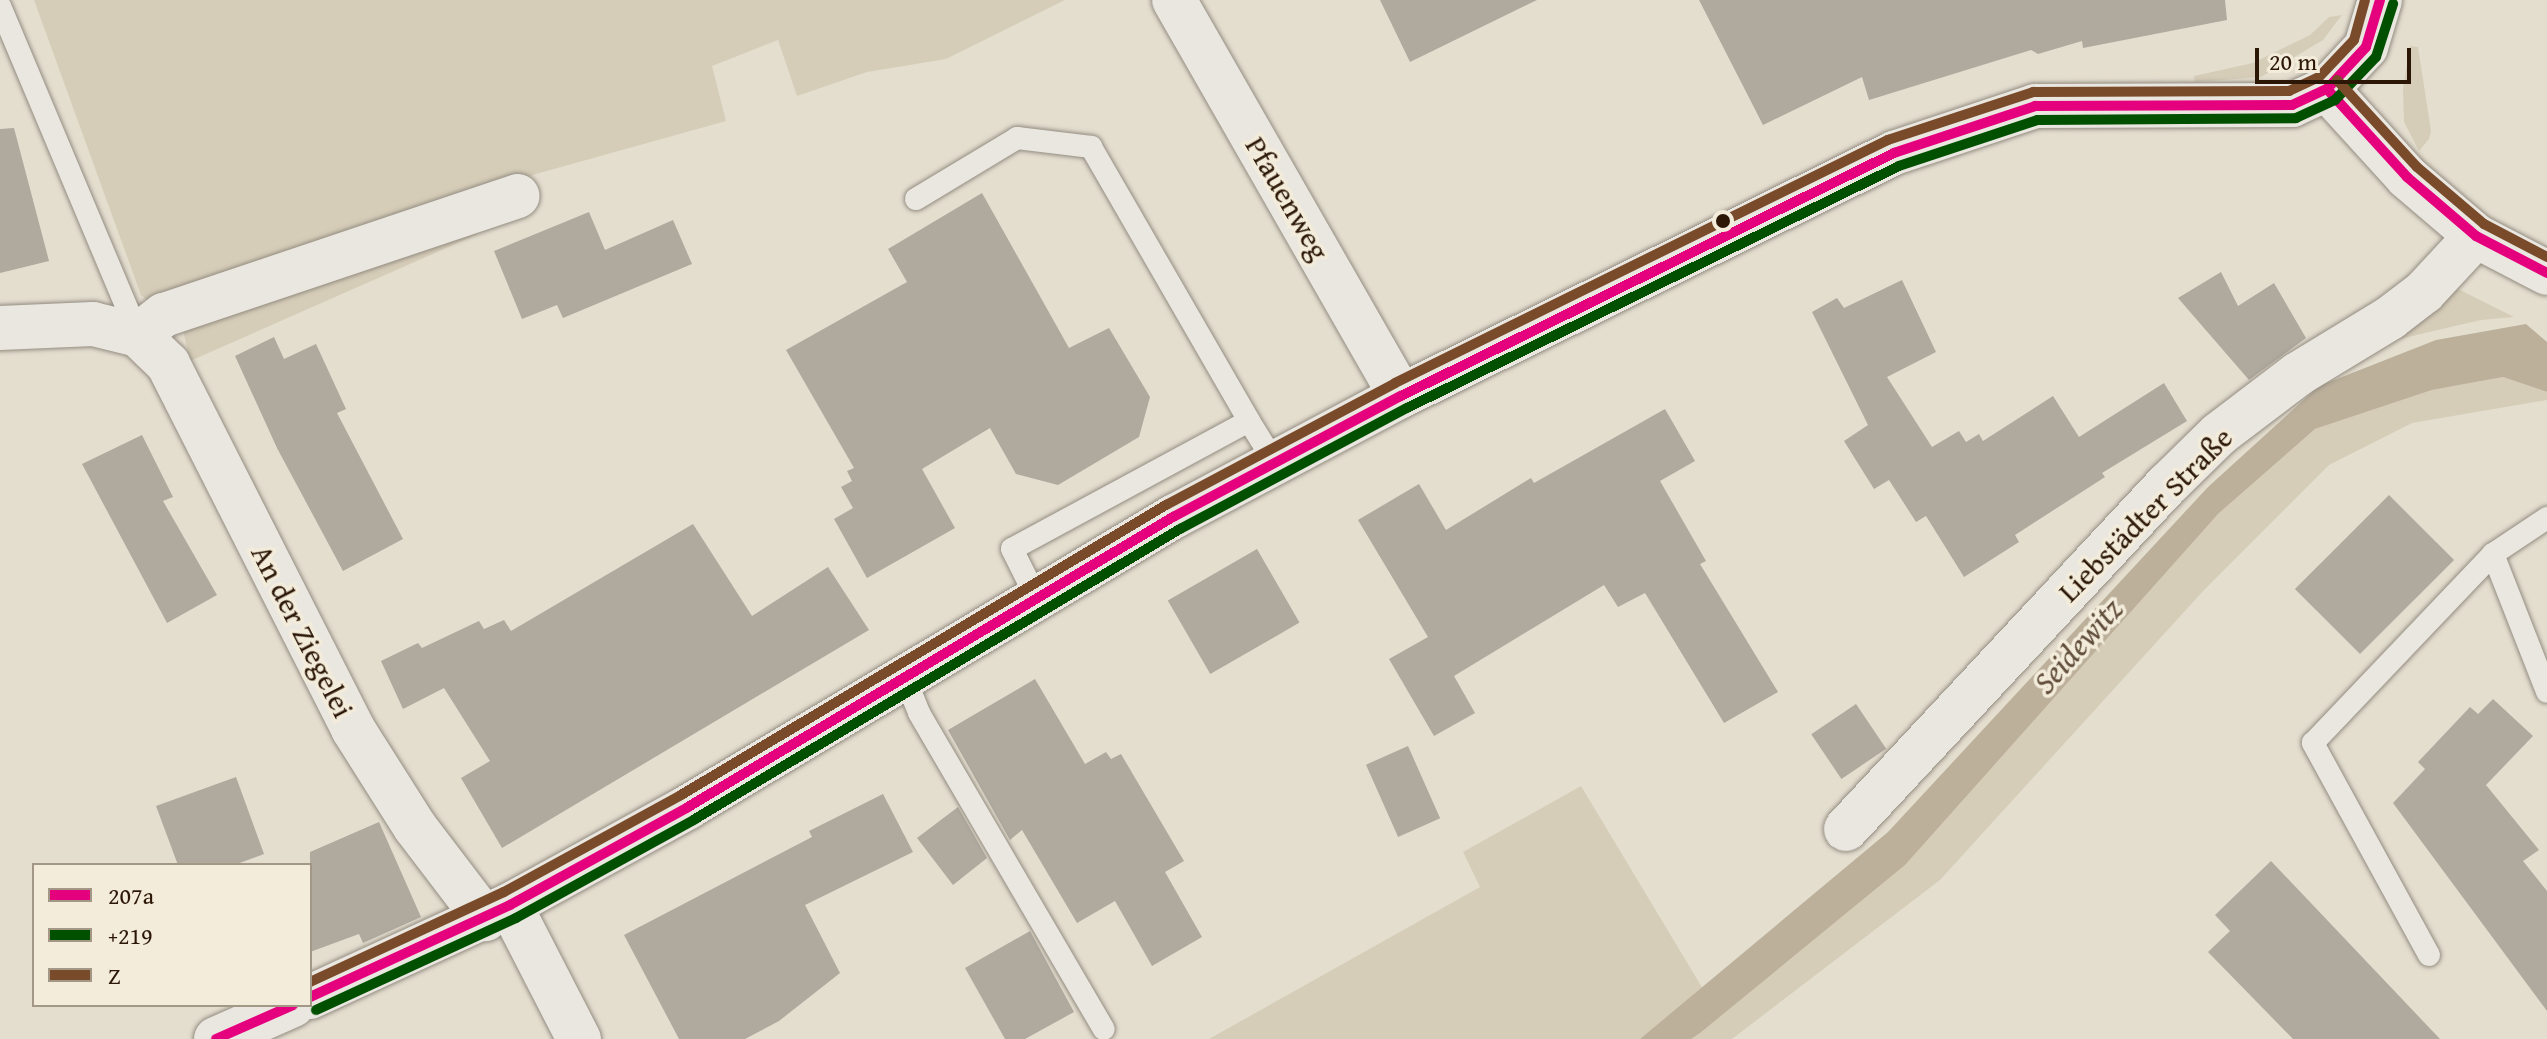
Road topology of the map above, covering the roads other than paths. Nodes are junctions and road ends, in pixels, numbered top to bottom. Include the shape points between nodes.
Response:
1 (1174, 0) edge
2 (2380, 0) edge
3 (0, 6) edge
4 (2327, 89) junction
5 (517, 196) dead end
6 (916, 199) dead end
7 (2476, 236) junction
8 (2547, 273) edge
9 (0, 328) edge
10 (138, 335) junction
11 (1401, 396) junction
12 (1249, 421) junction
13 (1275, 463) junction
14 (2547, 518) edge
15 (2493, 554) junction
16 (1037, 599) junction
17 (905, 678) junction
18 (2547, 692) edge
19 (1846, 829) dead end
20 (498, 912) junction
21 (2429, 955) dead end
22 (312, 996) edge
23 (288, 1007) edge
24 (1104, 1029) dead end
25 (216, 1039) edge
26 (579, 1039) edge

1 - 11 main road, Pfauenweg
2 - 4 main road via 2366,47
3 - 10 lane
4 - 7 main road via 2407,177
4 - 11 main road via 2292,105 2035,106 1894,153
5 - 10 main road via 164,315
6 - 12 lane via 1017,138 1091,147
7 - 8 main road
7 - 19 main road, Liebstädter Straße via 2424,292 2298,374 2219,434
9 - 10 main road via 93,324
10 - 20 main road, An der Ziegelei via 168,364 353,729 415,827
11 - 13 main road
12 - 13 lane
12 - 16 lane via 1012,549
13 - 16 main road
14 - 15 lane
15 - 18 lane
15 - 21 lane via 2313,743
16 - 17 main road
17 - 20 main road
17 - 24 lane via 919,713
20 - 22 main road
20 - 26 main road, An der Ziegelei
23 - 25 main road

